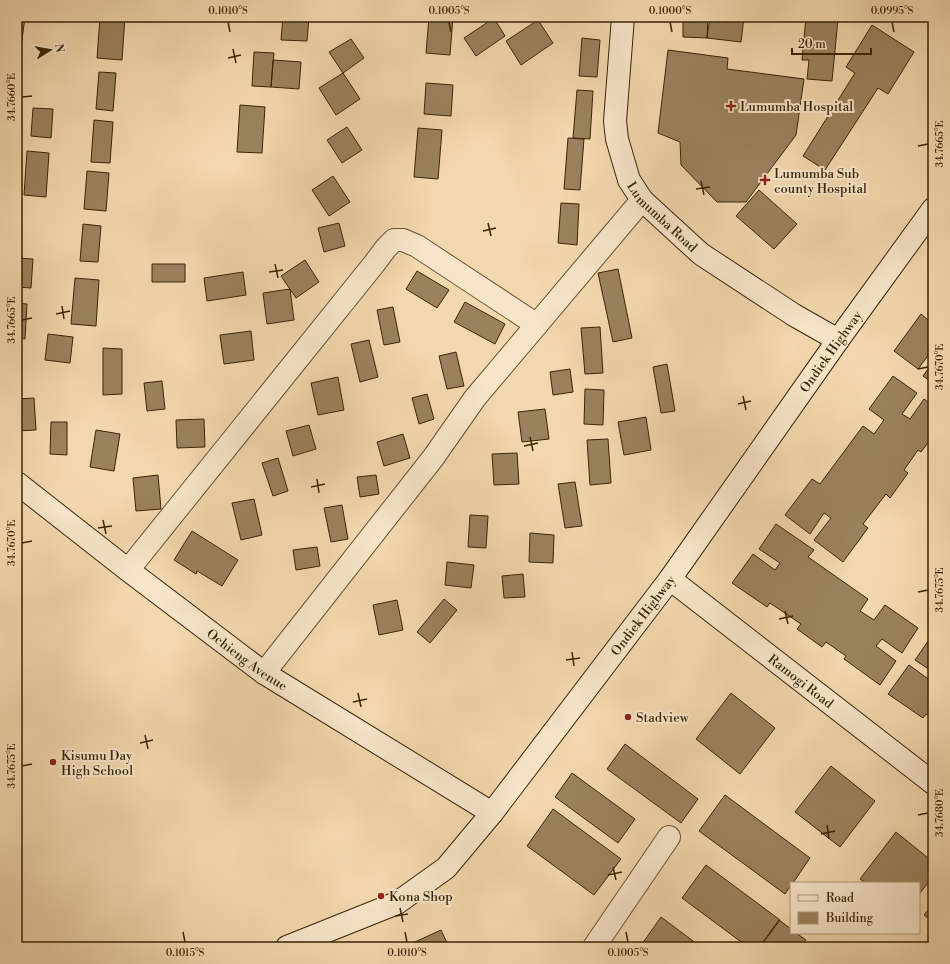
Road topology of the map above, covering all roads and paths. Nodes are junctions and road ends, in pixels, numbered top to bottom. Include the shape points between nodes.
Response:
1 (623, 17) edge
2 (642, 200) junction
3 (933, 209) edge
4 (537, 325) junction
5 (838, 340) junction
6 (17, 483) edge
7 (128, 570) junction
8 (670, 579) junction
9 (264, 673) junction
10 (933, 783) edge
11 (492, 813) junction
12 (669, 837) dead end
13 (287, 947) edge
14 (594, 947) edge

1 - 2 street, Lumumba Road via 615,121 630,180
2 - 4 street
2 - 5 street, Lumumba Road via 701,254 794,316
3 - 5 street, Ondiek Highway
4 - 7 street via 417,246 403,240 394,240
4 - 9 street via 475,398 432,458
5 - 8 street, Ondiek Highway
6 - 7 street, Ochieng Avenue
7 - 9 street, Ochieng Avenue
8 - 10 street, Ramogi Road
8 - 11 street, Ondiek Highway
9 - 11 street, Ochieng Avenue
11 - 13 street, Ondiek Highway via 446,868 397,904
12 - 14 street

